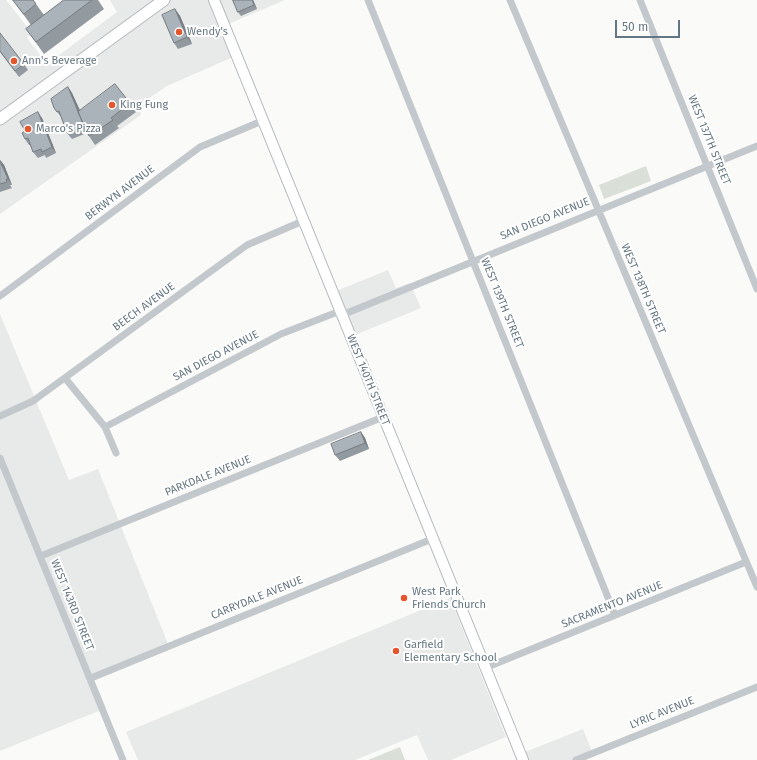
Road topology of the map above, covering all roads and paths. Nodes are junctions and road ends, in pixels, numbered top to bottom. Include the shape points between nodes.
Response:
1 (164, 0) edge
2 (214, 0) edge
3 (368, 0) edge
4 (510, 0) edge
5 (640, 0) edge
6 (0, 119) edge
7 (262, 121) junction
8 (757, 146) edge
9 (708, 166) junction
10 (598, 210) junction
11 (303, 221) junction
12 (473, 261) junction
13 (757, 288) edge
14 (0, 296) edge
15 (341, 313) junction
16 (65, 378) junction
17 (0, 416) edge
18 (383, 417) junction
19 (106, 427) junction
20 (116, 453) dead end
21 (0, 458) edge
22 (432, 538) junction
23 (41, 556) junction
24 (746, 562) junction
25 (757, 587) edge
26 (615, 615) junction
27 (486, 668) junction
28 (91, 678) junction
29 (757, 687) edge
30 (123, 760) edge
31 (523, 760) edge
32 (576, 760) edge

1 - 6 main road
2 - 7 street, WEST 140TH STREET
3 - 12 street, WEST 139TH STREET
4 - 10 street, WEST 138TH STREET
5 - 9 street, WEST 137TH STREET
7 - 11 street, WEST 140TH STREET
7 - 14 street, BERWYN AVENUE via 200,147
8 - 9 street, SAN DIEGO AVENUE
9 - 10 street, SAN DIEGO AVENUE
9 - 13 street, WEST 137TH STREET
10 - 12 street, SAN DIEGO AVENUE
10 - 24 street, WEST 138TH STREET
11 - 15 street, WEST 140TH STREET
11 - 16 street, BEECH AVENUE via 247,245
12 - 15 street, SAN DIEGO AVENUE
12 - 26 street, WEST 139TH STREET
15 - 18 street, WEST 140TH STREET
15 - 19 street, SAN DIEGO AVENUE via 281,334
16 - 17 street, BEECH AVENUE via 33,401
16 - 19 street
18 - 22 street, WEST 140TH STREET
18 - 23 street, PARKDALE AVENUE
19 - 20 street
21 - 23 street, WEST 143RD STREET
22 - 27 street, WEST 140TH STREET
22 - 28 street, CARRYDALE AVENUE
23 - 28 street, WEST 143RD STREET
24 - 25 street, WEST 138TH STREET
24 - 26 street, SACRAMENTO AVENUE
26 - 27 street, SACRAMENTO AVENUE
27 - 31 street, WEST 140TH STREET
28 - 30 street, WEST 143RD STREET
29 - 32 street, LYRIC AVENUE

